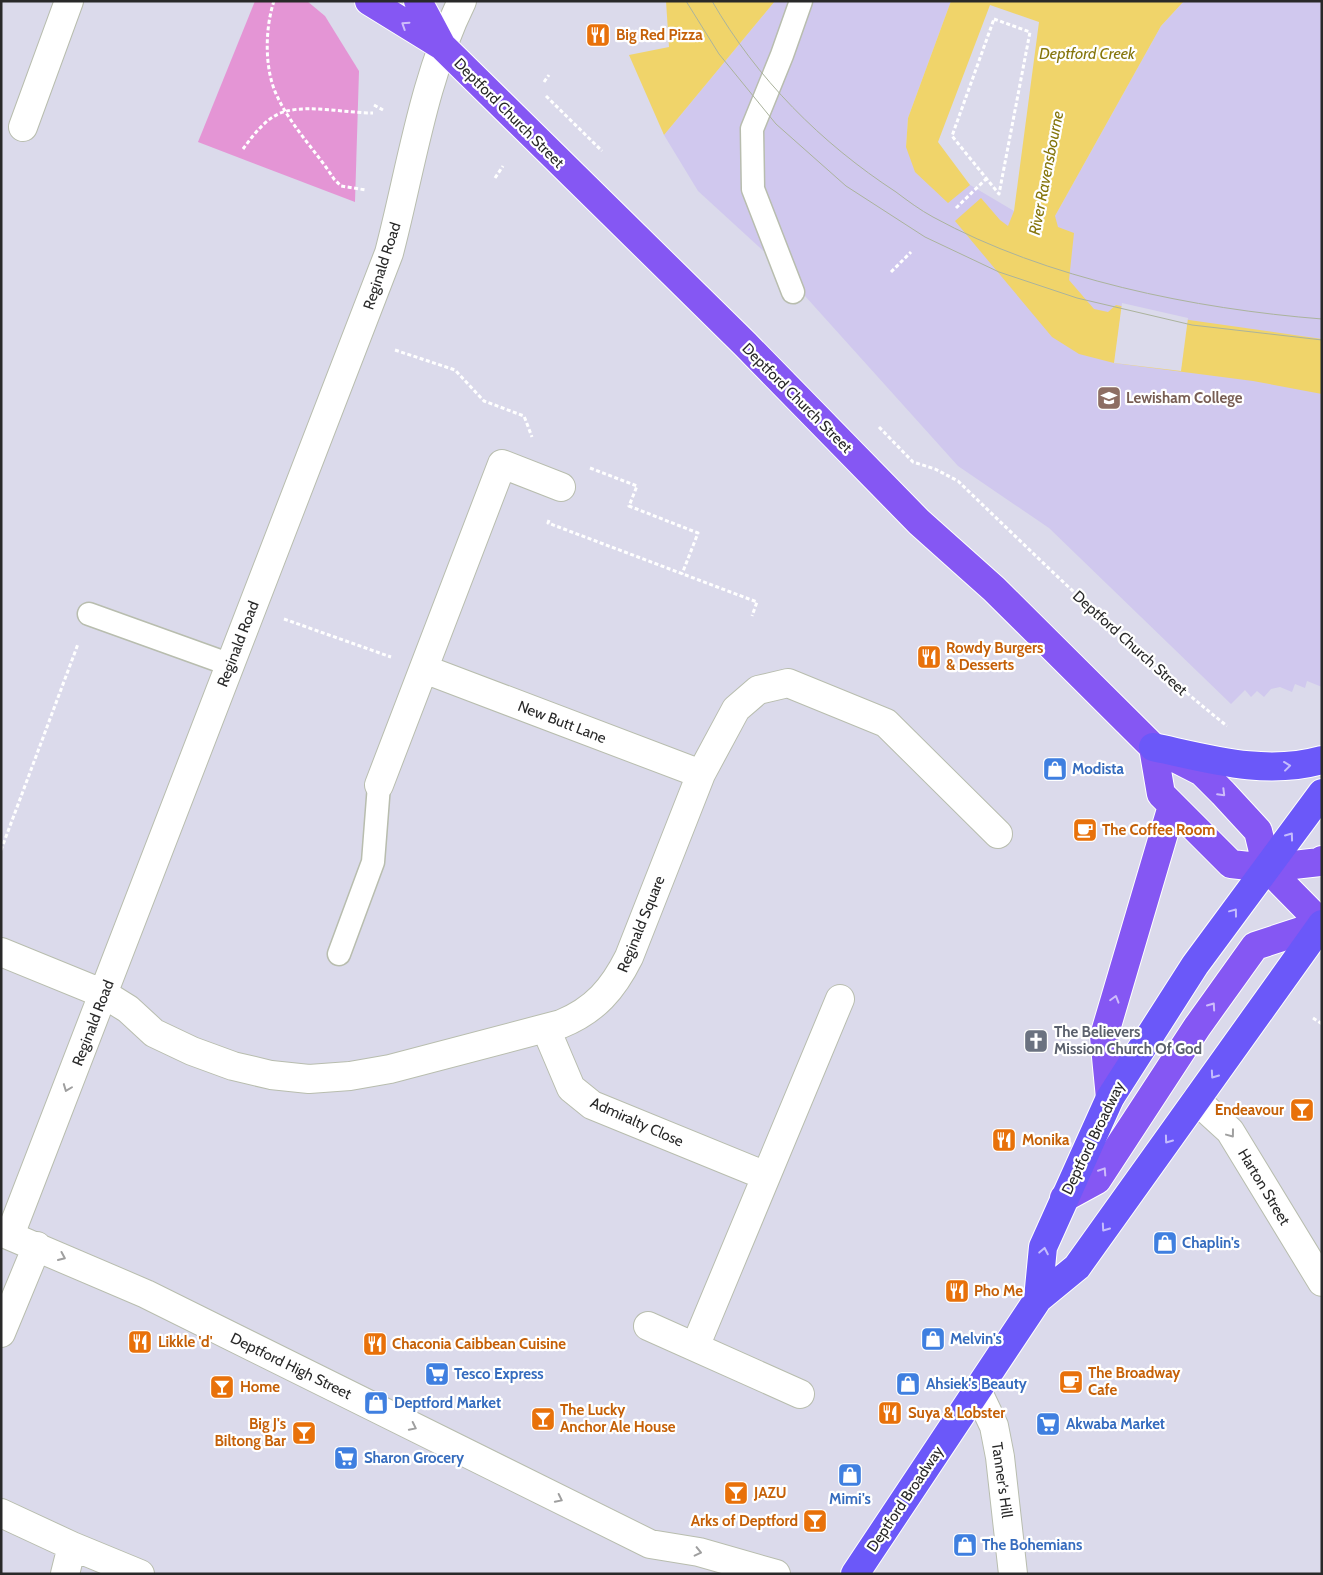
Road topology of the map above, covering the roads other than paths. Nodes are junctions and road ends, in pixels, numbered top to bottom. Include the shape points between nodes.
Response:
1 (68, 1) edge
2 (369, 1) edge
3 (418, 1) edge
4 (462, 1) edge
5 (801, 1) edge
6 (442, 46) junction
7 (23, 127) dead end
8 (793, 292) dead end
9 (561, 487) road end
10 (89, 614) road end
11 (230, 664) junction
12 (424, 669) junction
13 (1153, 747) junction
14 (1322, 760) edge
15 (701, 774) junction
16 (379, 784) joint
17 (1322, 793) edge
18 (1172, 806) junction
19 (998, 834) dead end
20 (1322, 860) edge
21 (1267, 868) junction
22 (1322, 924) edge
23 (1, 952) edge
24 (339, 954) dead end
25 (104, 994) junction
26 (840, 999) dead end
27 (546, 1028) junction
28 (1110, 1098) junction
29 (1196, 1100) junction
30 (766, 1176) junction
31 (1064, 1198) junction
32 (6, 1233) edge
33 (37, 1246) junction
34 (1322, 1282) edge
35 (1038, 1299) junction
36 (648, 1326) dead end
37 (1, 1333) edge
38 (695, 1347) junction
39 (977, 1390) junction
40 (800, 1394) dead end
41 (1, 1513) edge
42 (72, 1546) junction
43 (65, 1574) edge
44 (140, 1574) edge
45 (776, 1574) edge
46 (855, 1574) edge
47 (1013, 1574) edge

1 - 7 street
6 -> 2 main road, Deptford Church Street
3 - 6 main road, Deptford Church Street
4 - 6 street, Reginald Road
5 - 8 lane via 752,129 753,189
6 - 11 street, Reginald Road via 422,112 390,253
6 - 13 main road, Deptford Church Street via 745,344 919,522 994,590
9 - 12 street via 502,464
10 - 11 lane
11 - 25 street, Reginald Road
12 - 15 street, New Butt Lane
12 - 16 street
13 -> 14 highway via 1253,767 1273,768
13 - 18 main road via 1161,794
13 -> 21 main road, Deptford Church Street via 1202,772 1253,825 1258,831
15 - 19 street, Reginald Square via 736,709 758,690 788,683 886,723
15 - 27 street, Reginald Square via 618,980 601,1000 579,1017
16 - 24 lane via 373,862
21 -> 17 highway, Deptford Broadway
18 - 21 main road via 1231,864
28 -> 18 main road via 1104,1036
20 - 21 main road
21 - 22 main road
28 -> 21 highway, Deptford Broadway via 1195,964
22 -> 29 highway, Deptford Broadway
31 -> 22 main road via 1098,1180 1197,1027 1255,946
23 - 25 street, Reginald Square
25 - 27 street, Reginald Square via 128,1009 154,1033 192,1051 271,1075 309,1079 390,1069
25 -> 32 street, Reginald Road
26 - 30 street
27 - 30 street, Admiralty Close via 571,1088 592,1105
28 - 31 highway, Deptford Broadway
29 -> 34 street, Harton Street via 1230,1131
29 -> 35 highway, Deptford Broadway via 1077,1267
30 - 38 street
35 -> 31 highway, Deptford Broadway via 1044,1247
32 - 33 street, Deptford High Street
33 - 37 street
33 -> 45 street, Deptford High Street via 146,1294 650,1544 699,1552
35 - 39 highway, Deptford Broadway
36 - 38 street
38 - 40 street
39 - 46 highway, Deptford Broadway
39 - 47 street, Tanner's Hill via 994,1426
41 - 42 street
42 - 43 street
42 - 44 street

